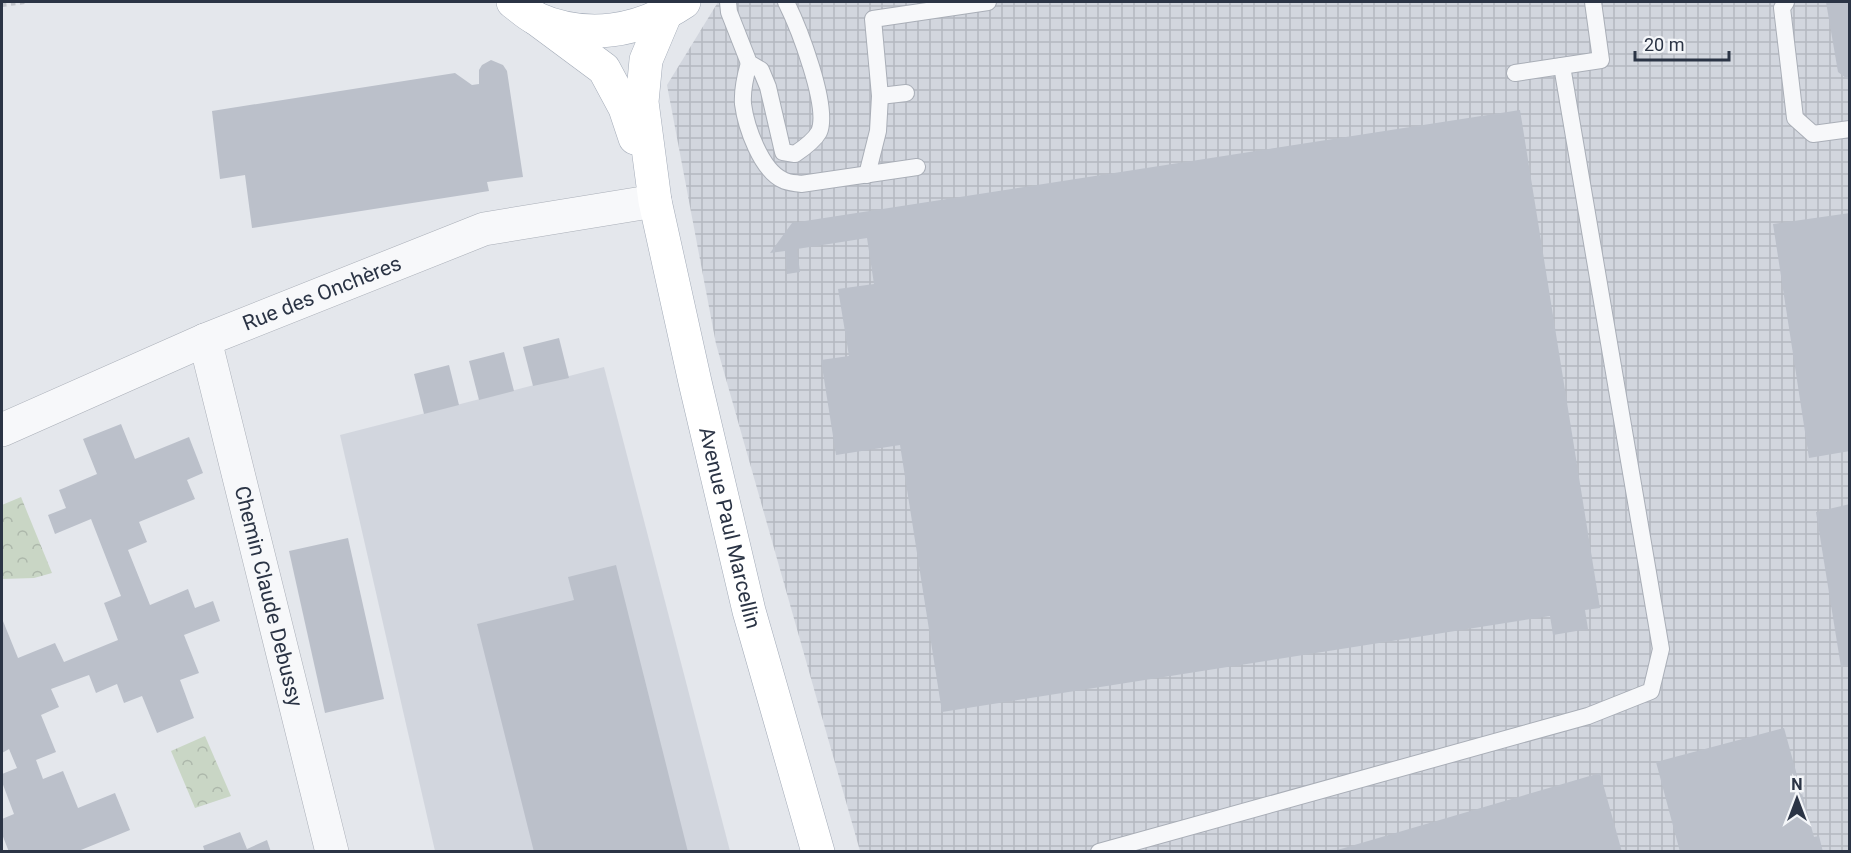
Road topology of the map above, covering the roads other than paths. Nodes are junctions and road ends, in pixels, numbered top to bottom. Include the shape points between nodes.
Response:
1 (728, 2) edge
2 (786, 2) edge
3 (877, 2) edge
4 (988, 2) edge
5 (1593, 2) edge
6 (1786, 2) edge
7 (675, 8) edge
8 (524, 9) edge
9 (873, 19) junction
10 (749, 63) junction
11 (1562, 66) junction
12 (1515, 73) dead end
13 (906, 93) dead end
14 (880, 96) junction
15 (1850, 129) edge
16 (758, 152) junction
17 (783, 152) junction
18 (917, 167) dead end
19 (867, 175) junction
20 (656, 201) junction
21 (205, 340) junction
22 (2, 430) edge
23 (332, 852) edge
24 (818, 852) edge
25 (1099, 852) edge

1 - 10 lane
2 - 17 lane via 808,54 820,104 819,131 795,154
3 - 9 lane
4 - 9 lane
5 - 11 lane via 1601,60
6 - 15 lane via 1782,8 1795,118 1813,134
7 - 8 main road via 622,30 577,30
7 - 20 main road, Avenue Paul Marcellin via 646,60 642,102
8 - 20 main road, Avenue Paul Marcellin via 604,69 625,108
9 - 14 lane
10 - 16 lane via 744,104
10 - 17 lane via 761,70 768,87
11 - 12 lane
11 - 25 lane via 1661,649 1651,691 1588,716
13 - 14 lane
14 - 19 lane via 878,131
16 - 17 lane
16 - 19 lane via 782,180 801,184
18 - 19 lane
20 - 21 street, Rue des Onchères via 484,229
20 - 24 main road, Avenue Paul Marcellin via 749,611
21 - 22 street, Rue des Onchères
21 - 23 street, Chemin Claude Debussy

